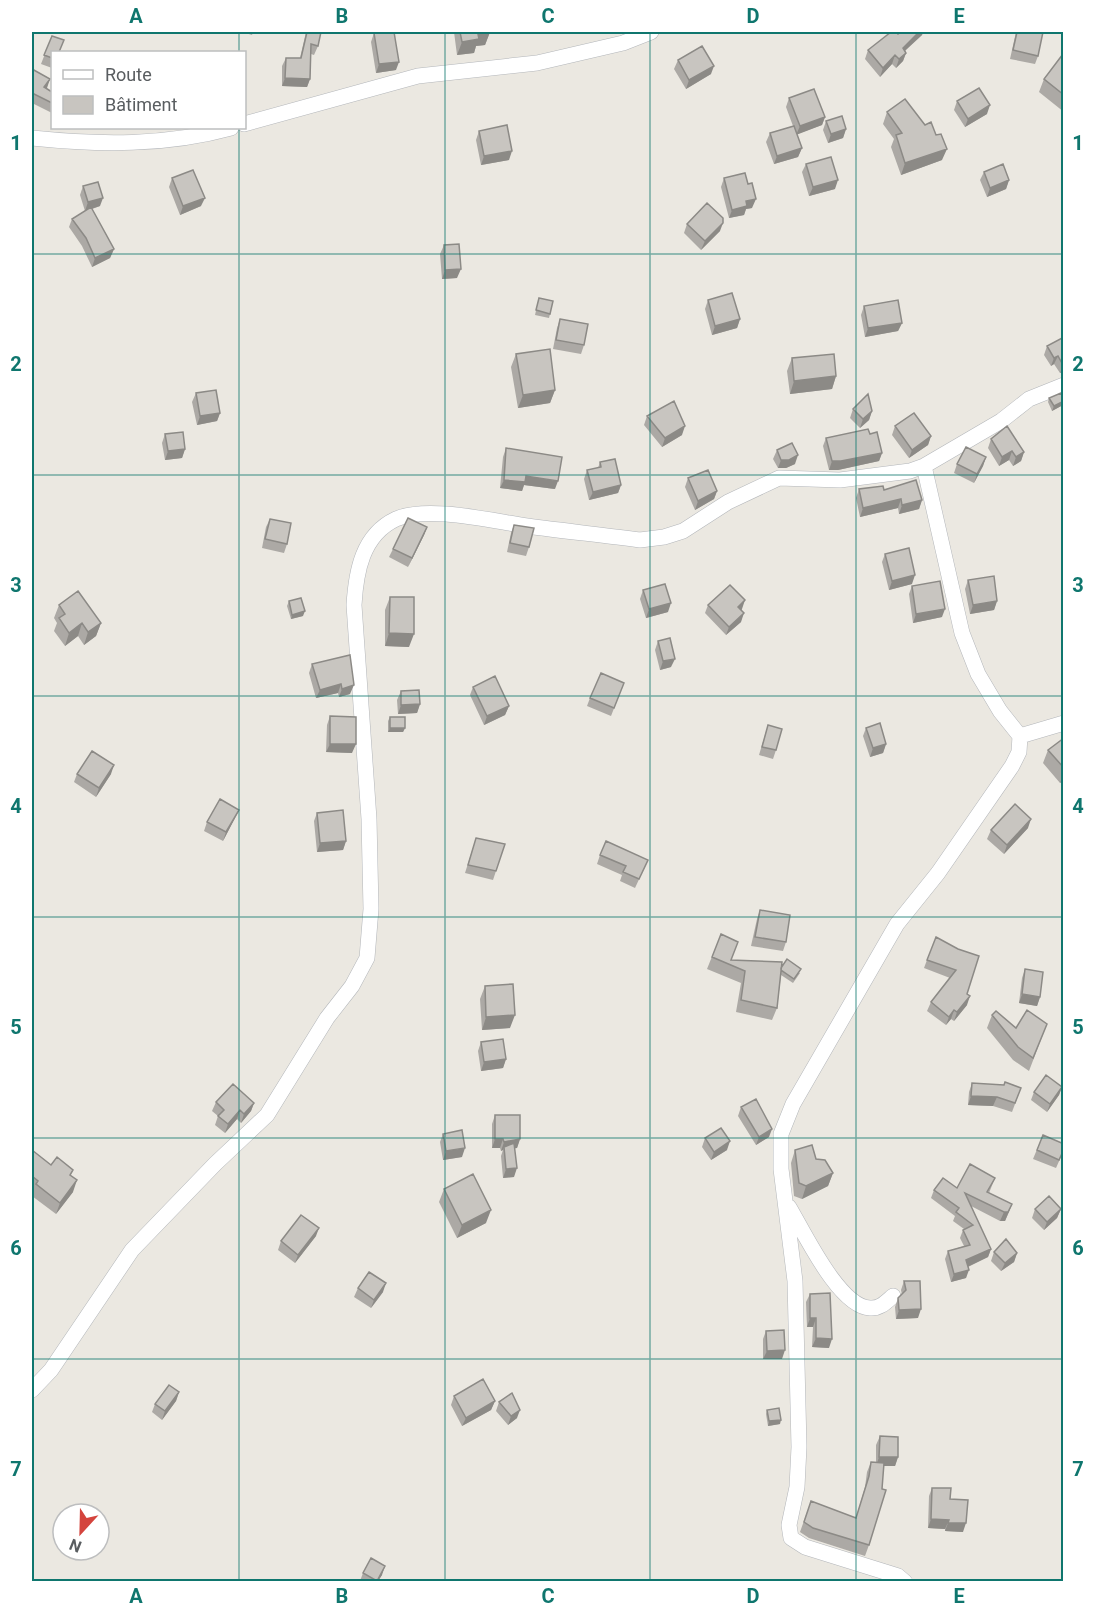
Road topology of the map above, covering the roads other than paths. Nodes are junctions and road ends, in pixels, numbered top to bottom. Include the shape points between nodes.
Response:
1 (651, 32) edge
2 (246, 123) edge
3 (227, 129) edge
4 (32, 138) edge
5 (1064, 385) edge
6 (924, 466) junction
7 (1064, 723) edge
8 (1020, 736) junction
9 (785, 1200) junction
10 (893, 1296) dead end
11 (32, 1390) edge
12 (905, 1581) edge

1 - 2 street via 623,43 537,63 418,76
3 - 4 street via 198,137 122,144
5 - 6 street via 1029,399 1001,421
6 - 8 street via 962,633 978,674
6 - 11 street via 840,480 779,478 728,502 683,531 640,540 453,514 396,519 380,531 366,546 360,560 354,605 369,819 371,909 367,958 267,1115 132,1250 51,1370
7 - 8 street
8 - 9 street via 1019,752 1012,766 938,873 897,924 793,1104 782,1134
9 - 10 street via 845,1296 858,1306 872,1309
9 - 12 street via 795,1281 799,1436 789,1525 791,1538 805,1547

